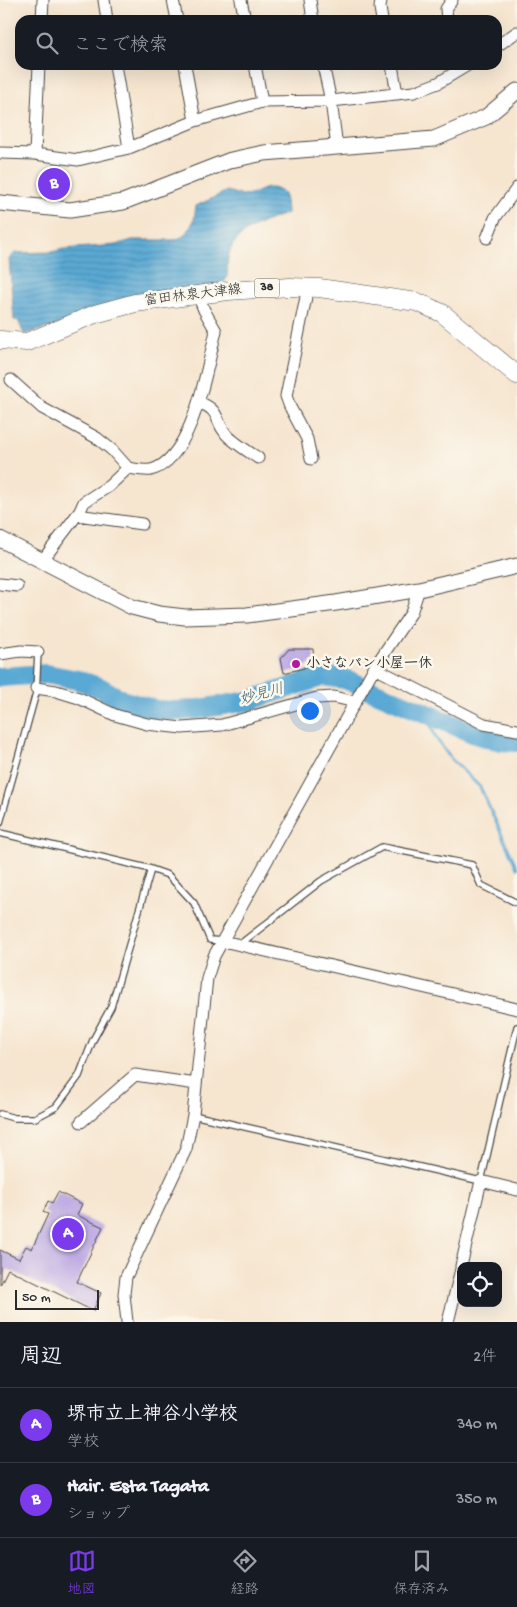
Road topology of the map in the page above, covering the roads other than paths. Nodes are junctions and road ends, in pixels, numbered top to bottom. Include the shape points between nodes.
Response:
1 (42, 0) edge
2 (104, 0) edge
3 (173, 0) edge
4 (241, 0) edge
5 (310, 0) edge
6 (381, 0) edge
7 (452, 0) edge
8 (42, 15) edge
9 (106, 15) edge
10 (176, 15) edge
11 (244, 15) edge
12 (312, 15) edge
13 (381, 15) edge
14 (447, 15) edge
15 (517, 32) edge
16 (502, 42) edge
17 (39, 70) edge
18 (116, 70) edge
19 (186, 70) edge
20 (256, 70) edge
21 (324, 70) edge
22 (393, 70) edge
23 (459, 70) edge
24 (517, 91) edge
25 (397, 94) junction
26 (331, 101) junction
27 (262, 102) junction
28 (195, 121) junction
29 (337, 146) junction
30 (129, 148) junction
31 (0, 153) edge
32 (35, 154) junction
33 (517, 188) edge
34 (0, 203) edge
35 (487, 238) dead end
36 (308, 287) junction
37 (198, 295) junction
38 (0, 340) edge
39 (517, 375) edge
40 (11, 380) dead end
41 (199, 402) junction
42 (258, 458) dead end
43 (311, 459) dead end
44 (128, 468) junction
45 (77, 515) junction
46 (142, 524) dead end
47 (0, 539) edge
48 (42, 561) junction
49 (514, 565) edge
50 (0, 584) edge
51 (17, 586) dead end
52 (418, 589) junction
53 (38, 652) joint
54 (0, 654) edge
55 (374, 668) junction
56 (36, 688) junction
57 (356, 702) junction
58 (517, 730) edge
59 (0, 823) edge
60 (0, 833) edge
61 (151, 869) junction
62 (517, 903) edge
63 (223, 941) junction
64 (239, 945) junction
65 (517, 1009) edge
66 (517, 1027) edge
67 (196, 1084) junction
68 (0, 1114) edge
69 (193, 1115) junction
70 (81, 1122) dead end
71 (481, 1181) junction
72 (517, 1190) edge
73 (462, 1262) edge
74 (457, 1284) edge
75 (127, 1322) edge
76 (448, 1322) edge

1 - 8 street
2 - 9 street
3 - 10 street
4 - 11 street
5 - 12 street
6 - 13 street
7 - 14 street via 446,9
15 - 16 street
17 - 32 street
18 - 30 street
19 - 28 street
20 - 27 street
21 - 26 street
22 - 25 street
23 - 25 street via 438,83
24 - 29 street via 486,117 434,139
25 - 26 street
26 - 27 street
26 - 29 street
27 - 28 street
28 - 30 street
29 - 34 street via 264,153 231,160 123,202 70,210
30 - 32 street via 78,160
31 - 32 street
33 - 35 street via 495,218
36 - 37 main road, 富田林泉大津線 / 38
36 - 39 main road, 富田林泉大津線 / 38 via 417,302 442,314
36 - 43 street via 286,396 308,439
37 - 38 main road, 富田林泉大津線 / 38 via 135,303 95,314 27,342
37 - 41 street via 216,331
40 - 44 street via 42,408 97,438
41 - 42 street via 215,412 226,434
41 - 44 street via 186,436 162,465 150,470
44 - 45 street via 109,486 84,502
45 - 46 street
45 - 48 street
47 - 48 street
48 - 52 street via 132,607 185,617 247,616
49 - 52 street
50 - 51 street
52 - 55 street via 411,613
53 - 54 street
53 - 56 lane
55 - 57 street
55 - 58 street via 484,724
56 - 57 street via 80,698 115,715 146,724 182,728 222,725 317,698 334,697
56 - 59 lane
57 - 63 street
60 - 61 lane
61 - 63 lane via 168,875 194,903 210,940
61 - 68 lane via 111,1007 79,1076 56,1107 35,1118
62 - 64 lane via 481,885 472,865 382,847 321,881
63 - 64 street
63 - 67 street via 207,978
64 - 65 street
66 - 71 lane
67 - 69 street
67 - 70 street via 135,1075
69 - 71 lane
69 - 75 street via 186,1149 126,1277
71 - 72 street
71 - 73 street
74 - 76 street

